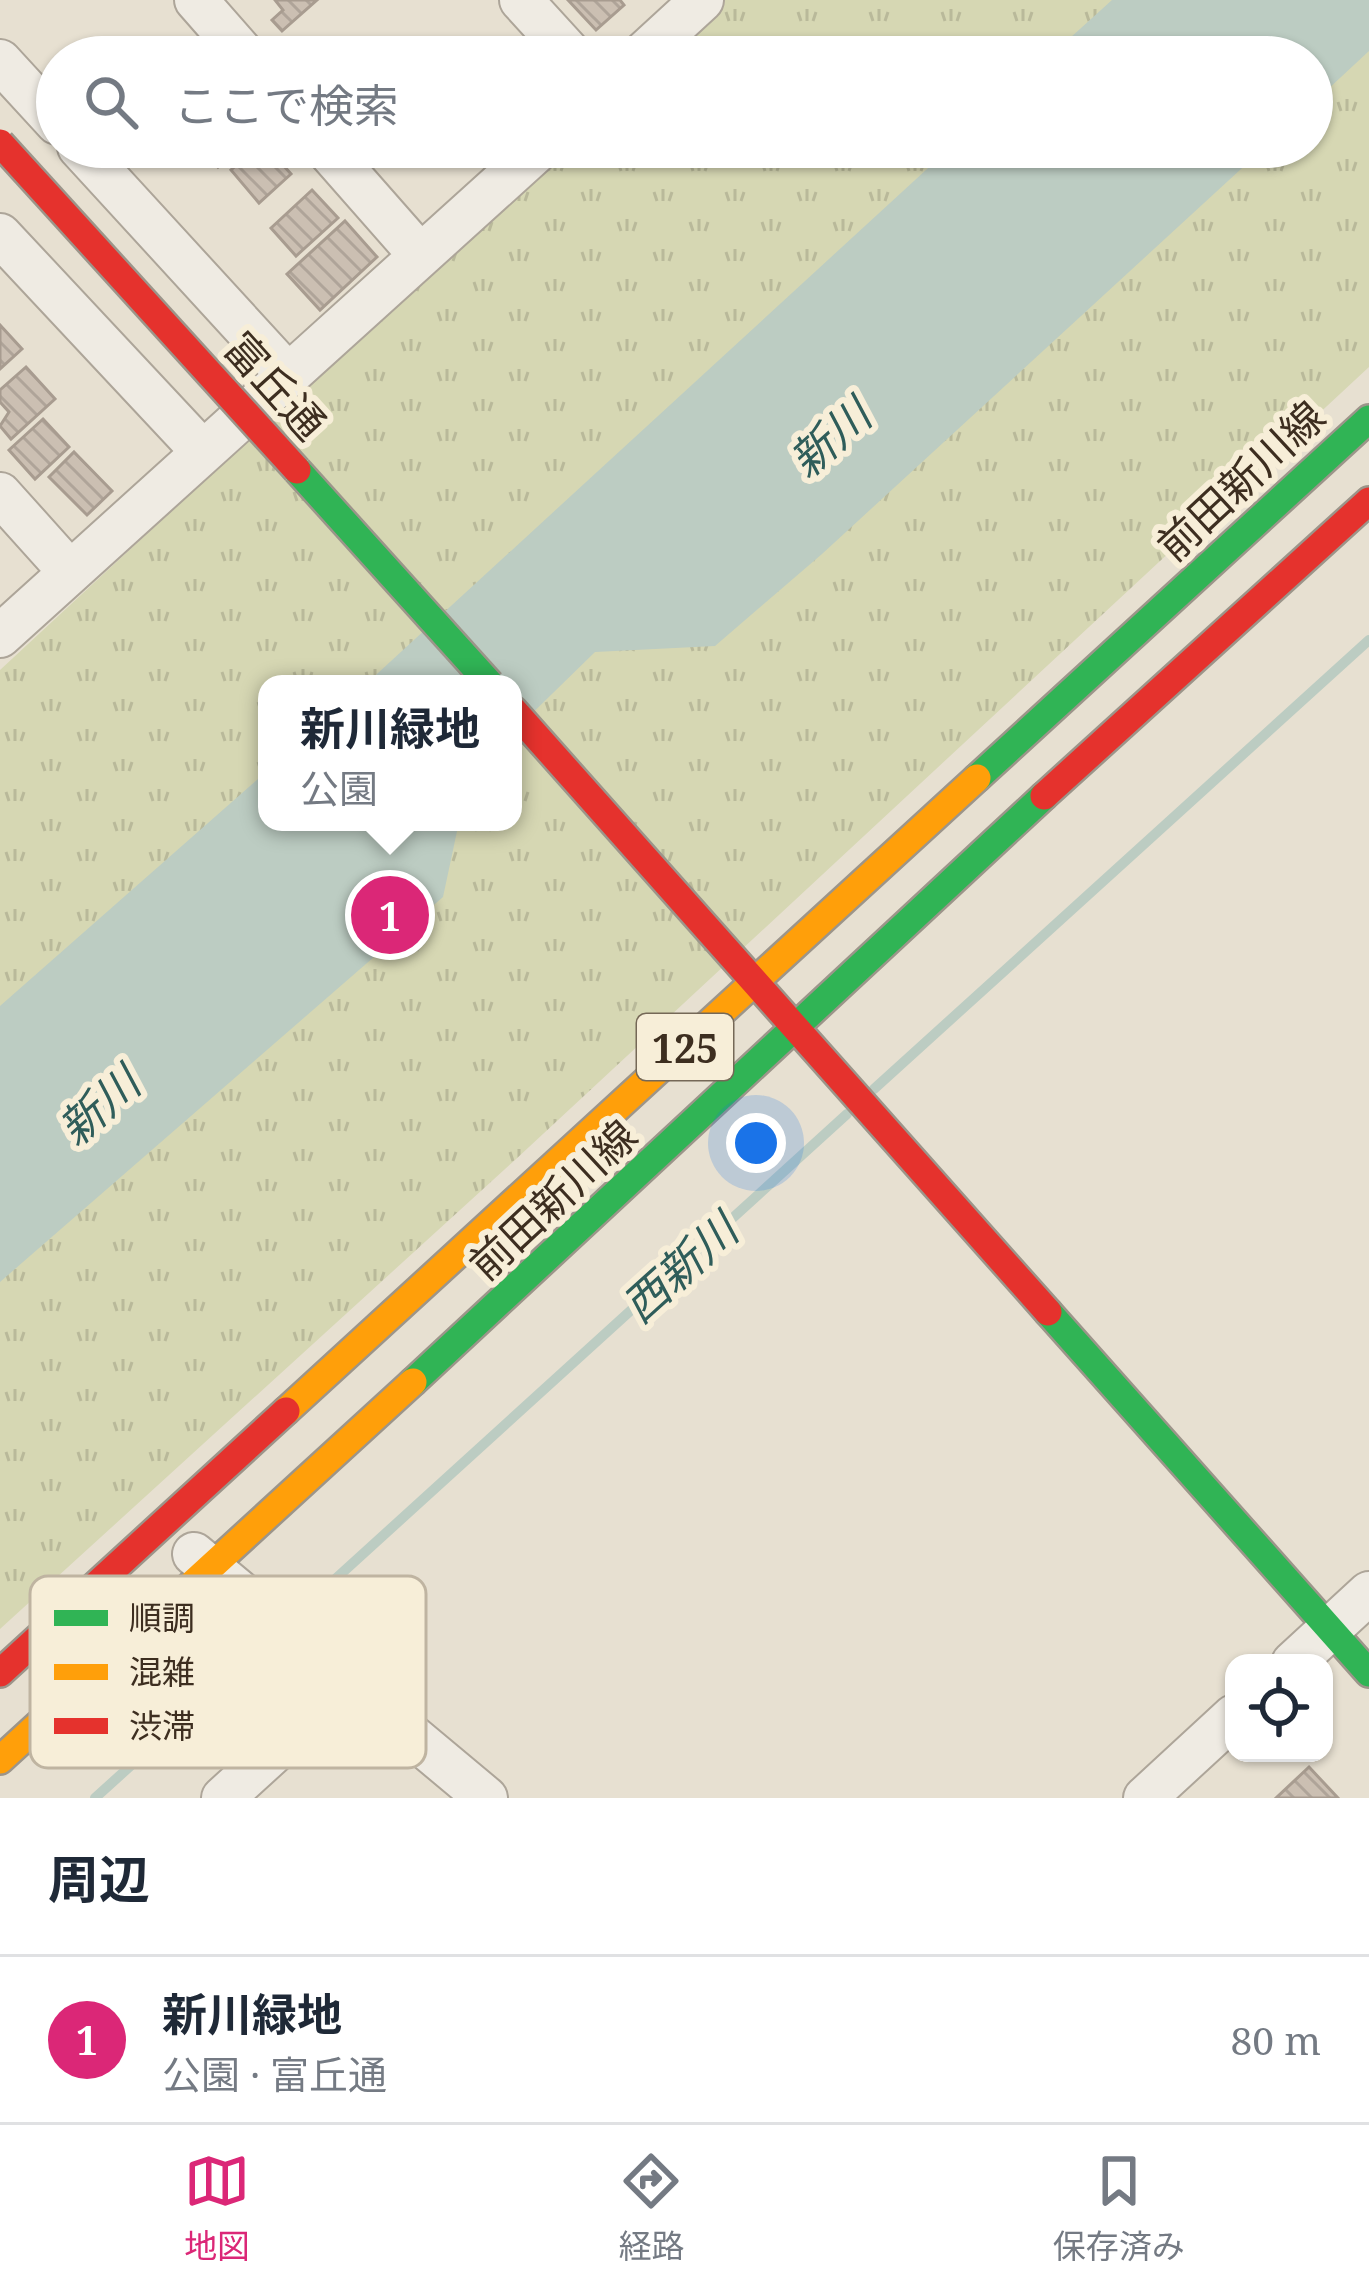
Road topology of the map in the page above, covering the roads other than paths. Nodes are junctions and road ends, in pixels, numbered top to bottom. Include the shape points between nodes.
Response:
1 (196, 0) edge
2 (521, 0) edge
3 (702, 0) edge
4 (228, 36) edge
5 (554, 36) edge
6 (663, 36) edge
7 (0, 61) edge
8 (36, 101) edge
9 (0, 143) edge
10 (98, 168) edge
11 (343, 168) edge
12 (517, 168) edge
13 (0, 236) edge
14 (420, 255) junction
15 (287, 374) junction
16 (1369, 419) edge
17 (203, 452) junction
18 (0, 494) edge
19 (1369, 501) edge
20 (70, 572) junction
21 (0, 635) edge
22 (482, 675) edge
23 (522, 720) edge
24 (758, 980) junction
25 (800, 1028) junction
26 (161, 1526) junction
27 (212, 1570) junction
28 (106, 1576) edge
29 (205, 1576) edge
30 (219, 1576) edge
31 (1369, 1593) edge
32 (1329, 1630) junction
33 (30, 1646) edge
34 (1302, 1654) edge
35 (0, 1673) edge
36 (1369, 1673) edge
37 (1225, 1725) edge
38 (30, 1733) edge
39 (426, 1748) edge
40 (0, 1760) edge
41 (251, 1768) edge
42 (1158, 1794) edge
43 (223, 1798) edge
44 (486, 1798) edge

1 - 4 street
2 - 5 street
3 - 6 street
7 - 8 street
9 - 22 main road, 富丘通, bridge
10 - 15 street
11 - 14 street
12 - 14 street
13 - 17 street
14 - 15 street
15 - 17 street
16 - 24 main road, 前田新川線 / 125
17 - 20 street
18 - 20 street
19 - 25 main road, 前田新川線 / 125 via 1148,697
20 - 21 street
23 - 24 main road
24 - 25 main road
24 - 26 main road, 前田新川線 / 125
25 - 27 main road, 前田新川線 / 125
25 - 32 main road
26 - 27 street
26 - 28 main road, 前田新川線 / 125
27 - 29 main road, 前田新川線 / 125
27 - 30 street
31 - 32 street
32 - 34 street
32 - 36 main road
33 - 35 main road, 前田新川線 / 125
37 - 42 street
38 - 40 main road, 前田新川線 / 125
39 - 44 street
41 - 43 street

